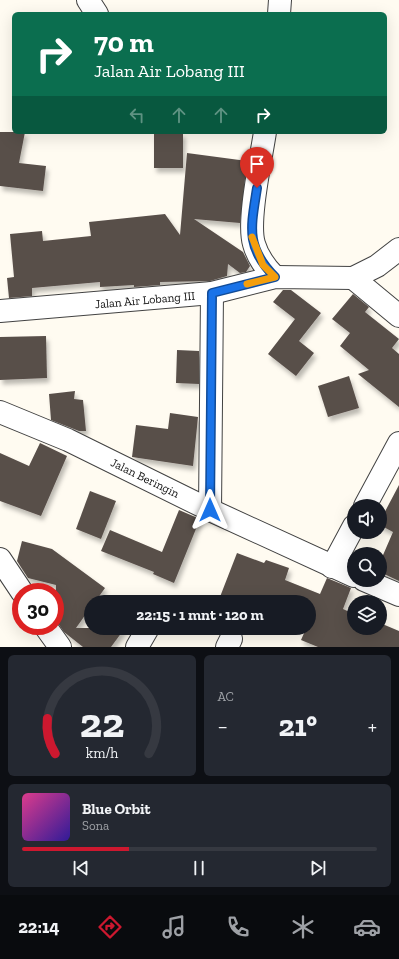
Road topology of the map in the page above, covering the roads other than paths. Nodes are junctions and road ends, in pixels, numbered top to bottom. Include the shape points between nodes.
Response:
1 (88, 0) edge
2 (280, 0) edge
3 (96, 12) edge
4 (278, 12) edge
5 (265, 134) edge
6 (399, 249) edge
7 (275, 277) junction
8 (352, 278) junction
9 (212, 293) junction
10 (0, 311) edge
11 (399, 316) edge
12 (0, 412) edge
13 (399, 443) edge
14 (369, 499) edge
15 (210, 510) junction
16 (347, 539) edge
17 (0, 559) edge
18 (332, 567) junction
19 (347, 573) edge
20 (16, 583) edge
21 (380, 587) edge
22 (399, 595) edge
23 (51, 635) edge
24 (144, 635) edge
25 (60, 647) edge
26 (137, 647) edge

1 - 3 street
2 - 4 street
5 - 7 street via 251,230 258,256
6 - 8 street, Jalan Air Lobang III via 377,266
7 - 8 street, Jalan Air Lobang III
7 - 9 street, Jalan Air Lobang III
8 - 11 street
9 - 10 street, Jalan Air Lobang III
9 - 15 street
12 - 15 street, Jalan Beringin via 68,440
13 - 14 street
15 - 18 street, Jalan Beringin
16 - 18 street
17 - 20 street
18 - 19 street, Jalan Beringin
21 - 22 street
23 - 25 street
24 - 26 street

